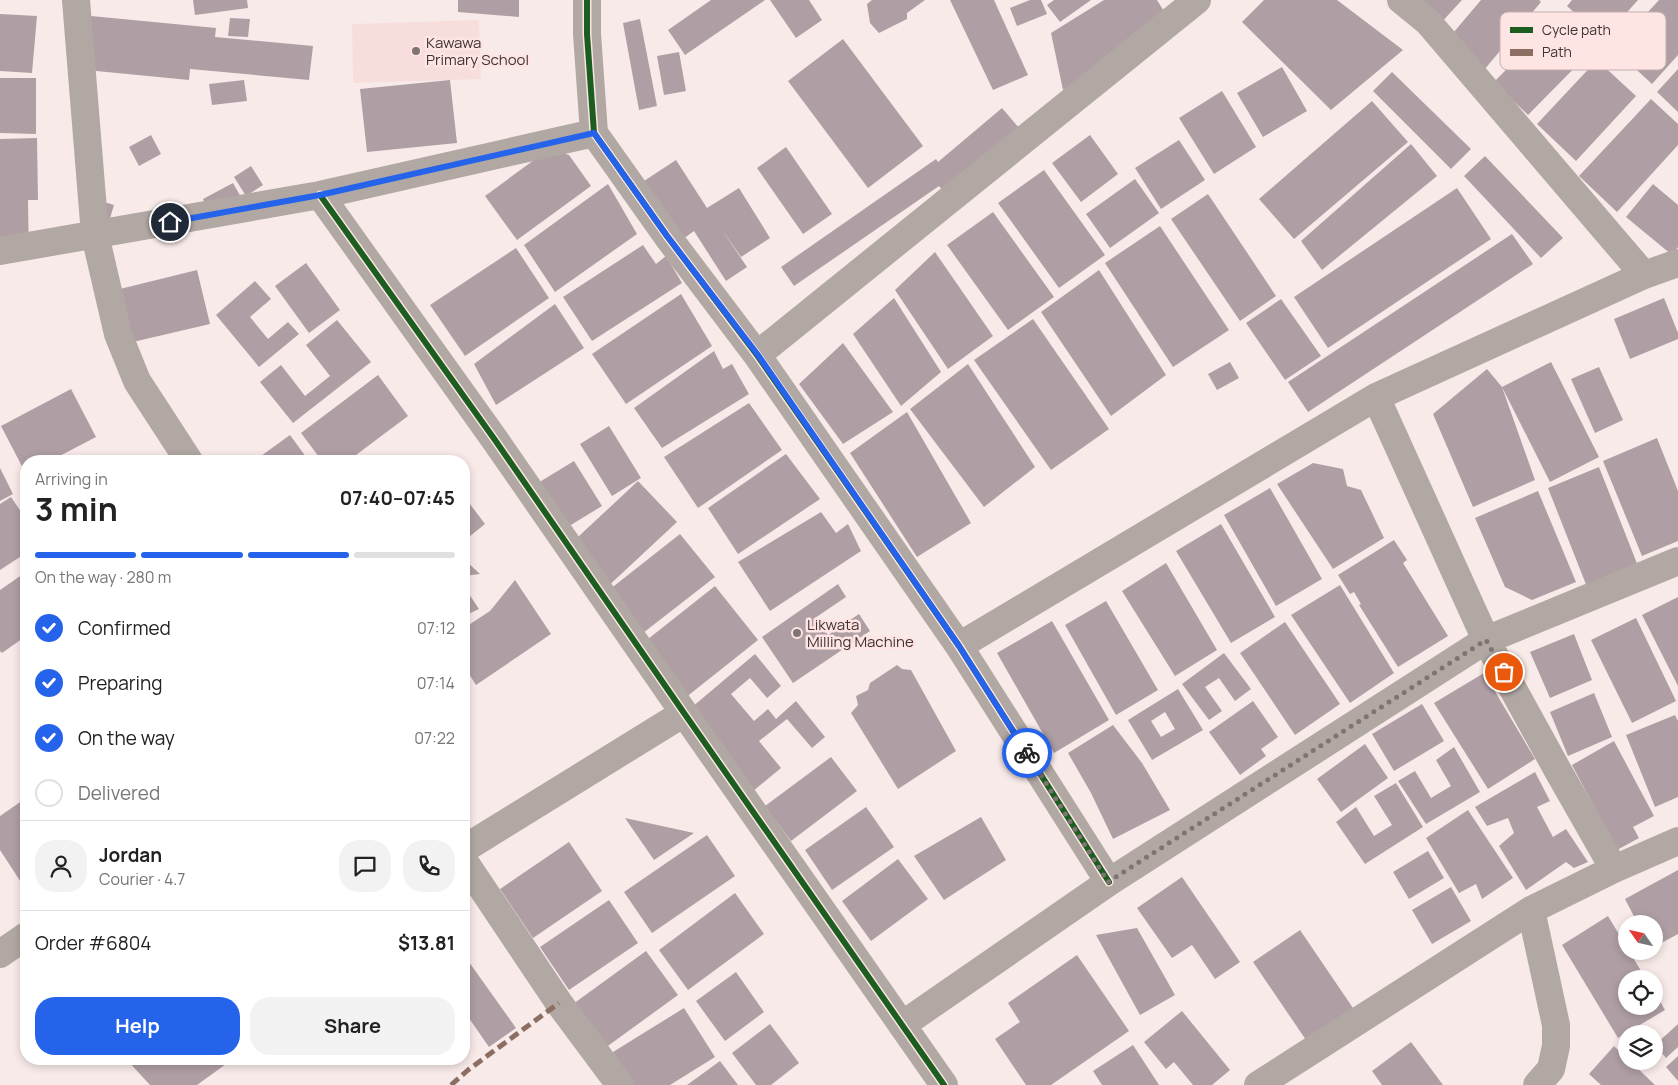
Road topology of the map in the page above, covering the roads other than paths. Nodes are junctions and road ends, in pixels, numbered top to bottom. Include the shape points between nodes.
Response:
1 (76, 0) edge
2 (587, 0) edge
3 (1197, 0) edge
4 (1401, 0) edge
5 (594, 133) junction
6 (320, 195) junction
7 (95, 235) junction
8 (0, 251) edge
9 (1678, 263) edge
10 (1644, 275) junction
11 (758, 355) junction
12 (1376, 397) junction
13 (185, 455) edge
14 (1678, 561) edge
15 (1486, 640) junction
16 (959, 646) junction
17 (684, 713) junction
18 (1678, 841) edge
19 (470, 845) edge
20 (1614, 869) junction
21 (470, 871) edge
22 (1108, 882) junction
23 (1531, 910) junction
24 (20, 940) edge
25 (0, 954) edge
26 (902, 1025) junction
27 (620, 1085) edge
28 (944, 1085) edge
29 (1258, 1085) edge
30 (1537, 1085) edge

1 - 7 street
2 - 5 street
3 - 11 street
4 - 10 street via 1428,22
5 - 6 street
5 - 11 street
6 - 7 street
6 - 17 street
7 - 8 street
7 - 13 street via 118,334 137,381
9 - 10 street
10 - 12 street
11 - 16 street
12 - 15 street
12 - 16 street
14 - 15 street
15 - 20 street
15 - 22 street
16 - 22 street
17 - 19 street
17 - 26 street
18 - 20 street
20 - 23 street
21 - 27 street
22 - 26 street
23 - 29 street
23 - 30 street via 1556,1025 1551,1069
24 - 25 street
26 - 28 street

